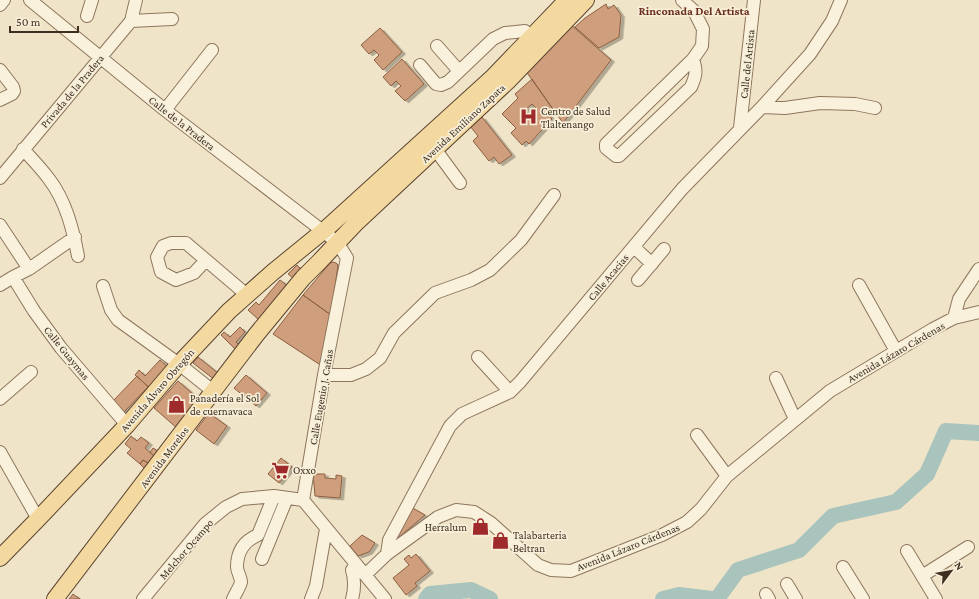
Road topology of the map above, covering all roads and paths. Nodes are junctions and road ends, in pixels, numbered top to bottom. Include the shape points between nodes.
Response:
1 (4, 0) edge
2 (30, 0) edge
3 (92, 0) edge
4 (136, 0) edge
5 (567, 0) edge
6 (586, 0) edge
7 (682, 0) edge
8 (754, 0) edge
9 (841, 0) edge
10 (0, 5) edge
11 (87, 16) dead end
12 (172, 19) dead end
13 (130, 21) junction
14 (536, 42) junction
15 (437, 46) dead end
16 (212, 50) dead end
17 (100, 58) junction
18 (693, 59) junction
19 (420, 65) dead end
20 (0, 70) edge
21 (459, 71) junction
22 (0, 100) edge
23 (762, 107) junction
24 (875, 108) dead end
25 (165, 110) junction
26 (740, 128) junction
27 (23, 149) junction
28 (435, 149) junction
29 (0, 178) edge
30 (460, 184) dead end
31 (554, 195) dead end
32 (0, 225) edge
33 (323, 232) junction
34 (75, 237) junction
35 (337, 242) junction
36 (634, 247) junction
37 (664, 249) dead end
38 (78, 256) dead end
39 (206, 260) dead end
40 (652, 264) junction
41 (29, 269) junction
42 (979, 269) edge
43 (13, 277) junction
44 (638, 280) dead end
45 (859, 285) dead end
46 (0, 286) edge
47 (102, 286) dead end
48 (247, 294) junction
49 (979, 312) edge
50 (954, 318) junction
51 (896, 351) junction
52 (478, 357) dead end
53 (179, 364) junction
54 (31, 372) dead end
55 (324, 374) junction
56 (776, 378) dead end
57 (214, 392) junction
58 (510, 392) junction
59 (0, 399) edge
60 (795, 419) junction
61 (127, 425) junction
62 (697, 435) dead end
63 (2, 461) edge
64 (727, 476) junction
65 (274, 496) junction
66 (287, 498) junction
67 (303, 500) junction
68 (38, 519) junction
69 (326, 529) junction
70 (968, 547) dead end
71 (906, 551) dead end
72 (386, 554) junction
73 (0, 558) edge
74 (262, 559) dead end
75 (356, 564) junction
76 (843, 567) dead end
77 (365, 575) junction
78 (922, 576) junction
79 (787, 584) dead end
80 (384, 598) edge
81 (55, 599) edge
82 (143, 599) edge
83 (233, 599) edge
84 (311, 599) edge
85 (352, 599) edge
86 (796, 599) edge
87 (863, 599) edge
88 (936, 599) edge

1 - 10 street
2 - 17 street, Calle de la Pradera
3 - 11 street
4 - 13 street, Privada de la Pradera
5 - 14 main road, Avenida Emiliano Zapata
6 - 14 main road, Avenida Emiliano Zapata
7 - 18 street via 694,11 703,29 702,46
8 - 26 street, Calle del Artista
9 - 23 street, Calle Acacias via 832,21 810,54
12 - 13 street
13 - 17 street, Privada de la Pradera
14 - 21 street via 525,31 505,33 493,39
14 - 28 main road, Avenida Emiliano Zapata via 508,81
14 - 33 main road, Avenida Emiliano Zapata via 492,78
15 - 21 street
16 - 25 street
17 - 25 street, Calle de la Pradera
17 - 27 street, Privada de la Pradera
18 - 18 street via 606,144 606,148 619,156 691,87 696,69
19 - 21 street via 436,84 441,85
20 - 22 street via 14,91
23 - 24 street via 785,108 820,103 855,104
23 - 26 street, Calle Acacias
25 - 33 street, Calle de la Pradera
26 - 36 street, Calle Acacias via 682,189
27 - 29 street, Privada de la Pradera
27 - 34 street via 50,180 65,206
28 - 30 street
28 - 35 main road, Avenida Emiliano Zapata
31 - 55 street via 521,240 490,270 435,293 394,333 380,358 366,369 351,375
32 - 41 street
33 - 35 street, Calle de la Pradera
33 - 48 main road, Avenida Álvaro Obregón
34 - 38 street
34 - 41 street
35 - 55 street, Calle Eugenio J. Cañas via 347,258
35 - 57 main road, Avenida Morelos via 256,335
36 - 40 street
36 - 58 street, Calle Acacias
37 - 40 street
39 - 48 street
40 - 44 street
41 - 43 street
42 - 50 street via 958,299
43 - 46 street
43 - 61 street, Calle Guaymas via 61,348
45 - 51 street
47 - 53 street via 111,310 118,320
48 - 53 main road, Avenida Álvaro Obregón
49 - 50 street, Avenida Lázaro Cárdenas
50 - 51 street, Avenida Lázaro Cárdenas
51 - 60 street, Avenida Lázaro Cárdenas via 830,391
52 - 58 street
53 - 57 street
53 - 61 main road, Avenida Álvaro Obregón
54 - 59 street
55 - 67 street, Calle Eugenio J. Cañas
56 - 60 street
57 - 81 main road, Avenida Morelos
58 - 72 street, Calle Acacias via 462,414 450,426 389,540
60 - 64 street, Avenida Lázaro Cárdenas
61 - 68 main road, Avenida Álvaro Obregón
62 - 64 street
63 - 68 street
64 - 72 street, Avenida Lázaro Cárdenas via 701,509 687,522 662,535 571,571 551,570 538,565 491,523 474,512 456,510 438,517
65 - 66 street, Melchor Ocampo
65 - 82 street, Melchor Ocampo via 242,500 226,507 205,524
65 - 83 street via 258,535 248,539 241,548 237,568 241,583
66 - 67 street, Melchor Ocampo
66 - 74 street
67 - 69 street
68 - 73 main road, Avenida Álvaro Obregón
69 - 75 street
69 - 84 street via 316,586
70 - 78 street
71 - 78 street
72 - 77 street, Avenida Lázaro Cárdenas
75 - 77 street
75 - 85 street via 352,570 355,582
76 - 87 street
77 - 80 street
78 - 88 street
79 - 86 street

